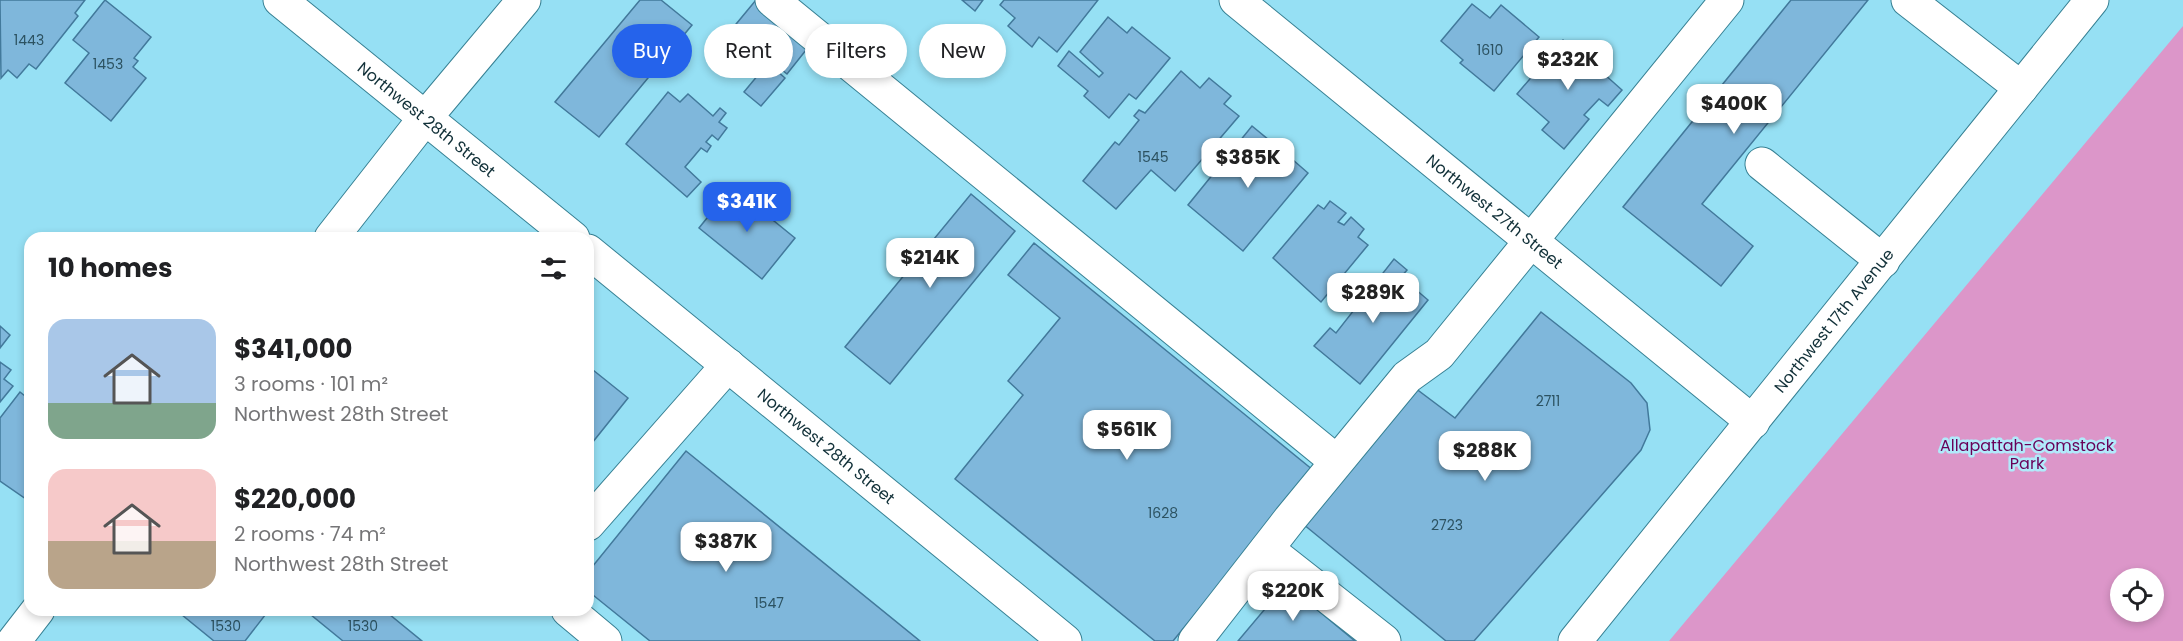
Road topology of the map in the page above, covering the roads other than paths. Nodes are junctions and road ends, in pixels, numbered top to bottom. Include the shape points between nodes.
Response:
1 (280, 0) edge
2 (524, 0) edge
3 (772, 0) edge
4 (1236, 0) edge
5 (1727, 0) edge
6 (1908, 0) edge
7 (2092, 0) edge
8 (2021, 88) junction
9 (425, 118) junction
10 (1762, 164) dead end
11 (336, 232) edge
12 (566, 232) edge
13 (1531, 241) junction
14 (594, 256) edge
15 (1883, 261) junction
16 (728, 365) junction
17 (1753, 422) junction
18 (1336, 461) junction
19 (594, 517) edge
20 (1267, 549) junction
21 (575, 616) edge
22 (605, 641) edge
23 (1065, 641) edge
24 (1195, 641) edge
25 (1384, 641) edge
26 (1575, 641) edge

1 - 9 street, Northwest 28th Street
2 - 9 street
3 - 18 street
4 - 13 street, Northwest 27th Street
5 - 13 street
6 - 8 street
7 - 8 street, Northwest 17th Avenue
8 - 15 street, Northwest 17th Avenue
9 - 11 street
9 - 12 street, Northwest 28th Street
10 - 15 street
13 - 17 street, Northwest 27th Street
13 - 18 street via 1439,354 1407,377
14 - 16 street, Northwest 28th Street
15 - 17 street, Northwest 17th Avenue
16 - 19 street
16 - 23 street, Northwest 28th Street
17 - 26 street, Northwest 17th Avenue
18 - 20 street
20 - 24 street
20 - 25 street
21 - 22 street

